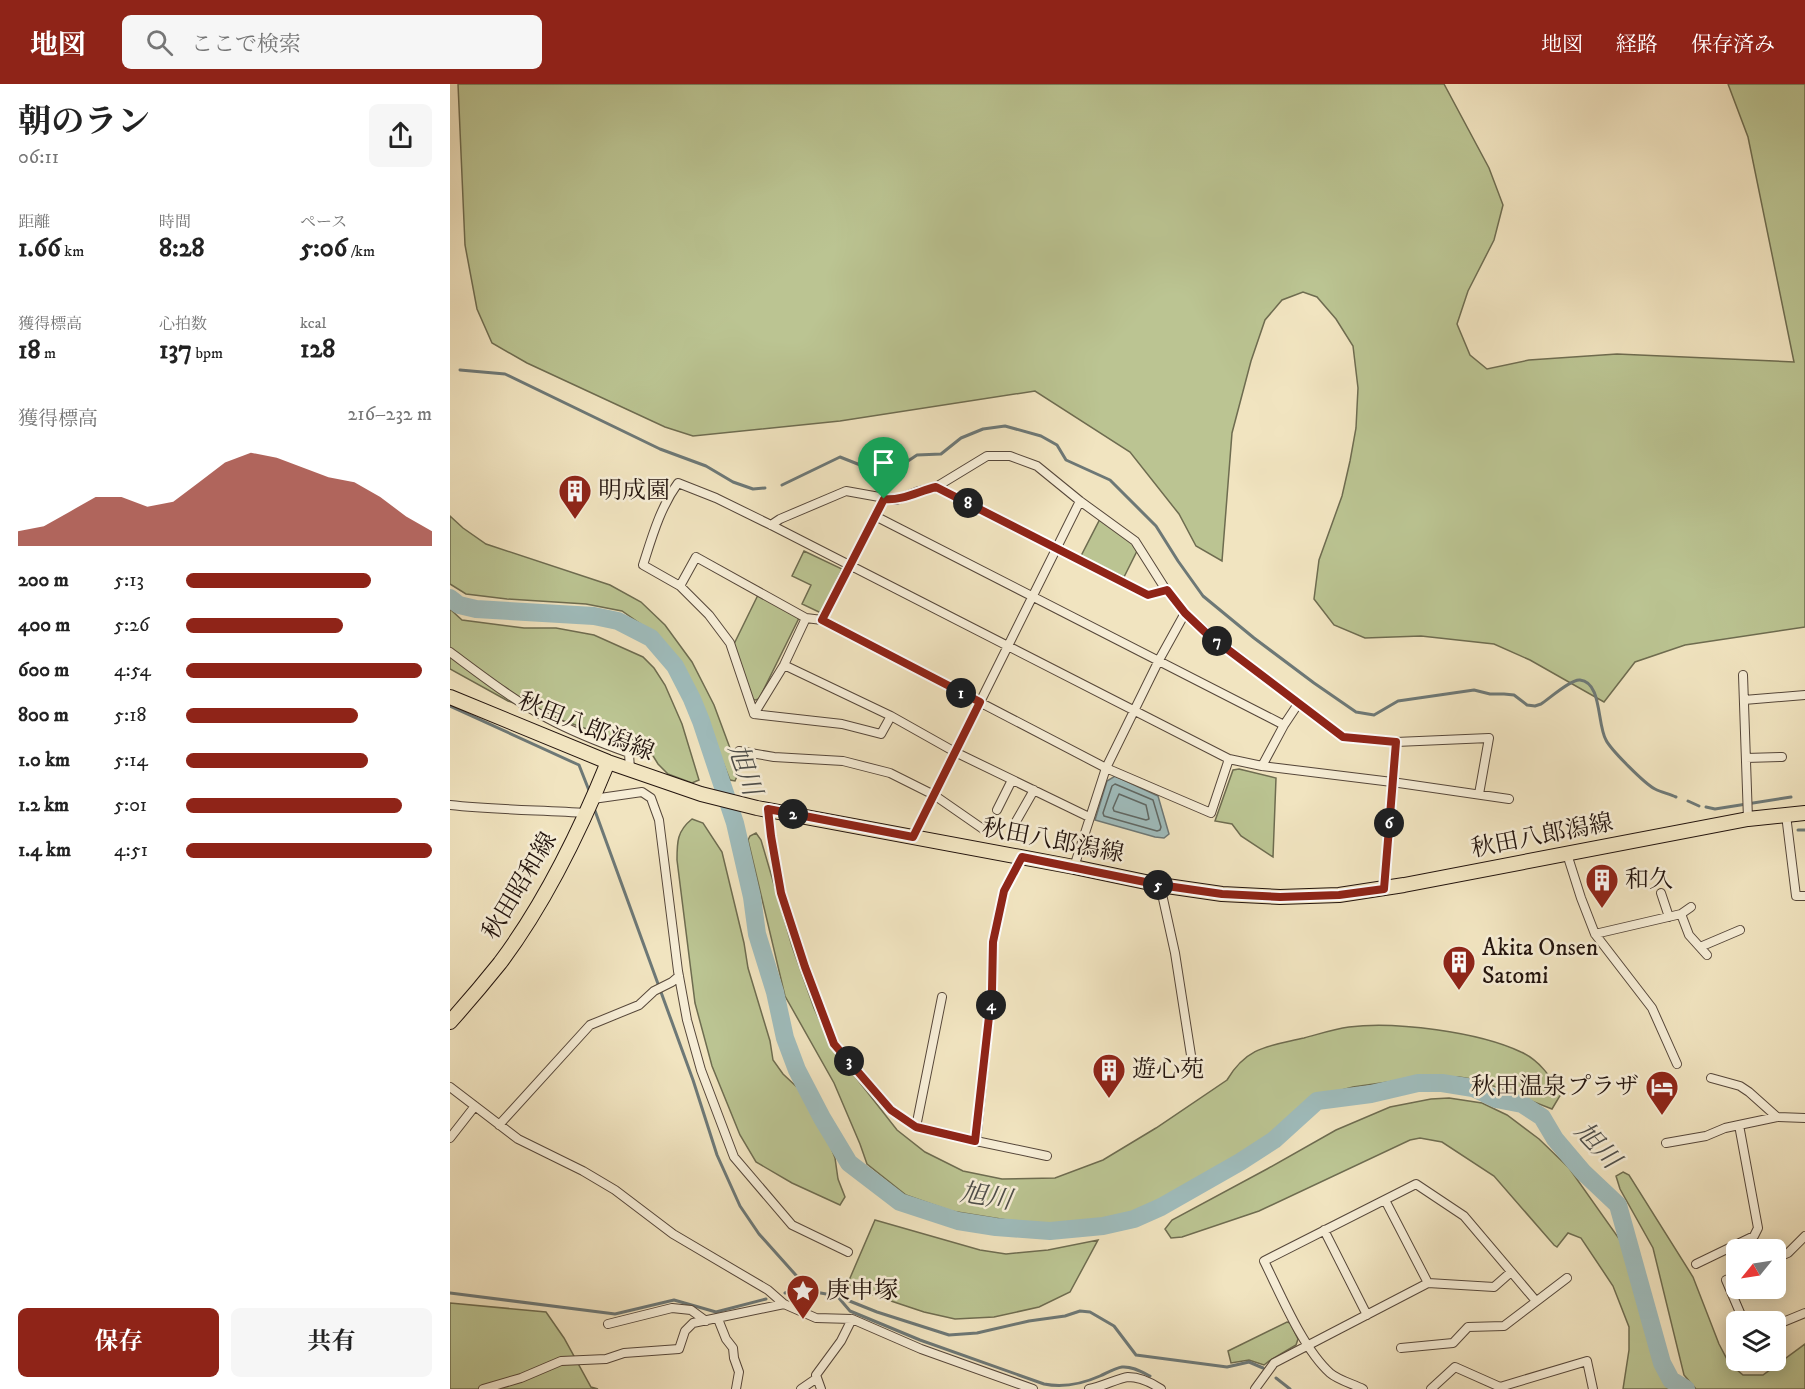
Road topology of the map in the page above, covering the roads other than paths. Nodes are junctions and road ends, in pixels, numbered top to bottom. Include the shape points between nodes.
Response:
1 (936, 487) junction
2 (884, 499) junction
3 (1080, 501) junction
4 (877, 517) junction
5 (771, 525) junction
6 (1056, 549) junction
7 (850, 566) junction
8 (680, 586) junction
9 (1167, 590) junction
10 (1033, 596) junction
11 (1185, 613) junction
12 (806, 618) junction
13 (822, 620) junction
14 (1007, 645) junction
15 (450, 652) edge
16 (1159, 660) junction
17 (784, 665) junction
18 (1743, 675) dead end
19 (1805, 695) edge
20 (450, 697) edge
21 (1744, 700) junction
22 (980, 702) junction
23 (1298, 704) junction
24 (1134, 711) junction
25 (754, 714) junction
26 (891, 716) junction
27 (1284, 725) junction
28 (1396, 742) junction
29 (739, 751) dead end
30 (955, 752) junction
31 (1782, 757) dead end
32 (1746, 758) junction
33 (1229, 759) junction
34 (608, 762) junction
35 (1262, 766) junction
36 (1106, 768) junction
37 (630, 770) junction
38 (1012, 780) junction
39 (1392, 782) junction
40 (1034, 790) junction
41 (1479, 794) junction
42 (934, 795) junction
43 (593, 799) junction
44 (1509, 799) dead end
45 (450, 805) edge
46 (763, 809) junction
47 (1747, 809) junction
48 (997, 810) dead end
49 (587, 813) junction
50 (1805, 813) edge
51 (1786, 815) junction
52 (1089, 817) junction
53 (1014, 825) dead end
54 (983, 829) dead end
55 (913, 837) junction
56 (1567, 855) junction
57 (1022, 857) junction
58 (1074, 867) junction
59 (1160, 885) junction
60 (1384, 889) junction
61 (1661, 893) dead end
62 (1805, 896) edge
63 (1691, 907) dead end
64 (1681, 914) junction
65 (1669, 917) junction
66 (1740, 930) dead end
67 (1595, 934) junction
68 (1700, 947) junction
69 (1707, 955) dead end
70 (679, 976) junction
71 (942, 997) dead end
72 (450, 1022) edge
73 (1677, 1064) dead end
74 (1193, 1068) dead end
75 (1711, 1078) dead end
76 (450, 1087) edge
77 (475, 1106) junction
78 (1777, 1117) junction
79 (1805, 1118) edge
80 (499, 1125) junction
81 (1739, 1125) junction
82 (916, 1127) junction
83 (450, 1138) edge
84 (975, 1141) junction
85 (1666, 1143) dead end
86 (1047, 1156) dead end
87 (1385, 1200) junction
88 (1324, 1230) junction
89 (1805, 1236) edge
90 (848, 1252) dead end
91 (1786, 1253) edge
92 (1696, 1264) dead end
93 (1511, 1272) junction
94 (1566, 1278) dead end
95 (1428, 1283) junction
96 (1536, 1300) junction
97 (784, 1304) junction
98 (1805, 1313) edge
99 (1367, 1315) junction
100 (718, 1319) junction
101 (852, 1319) junction
102 (1786, 1320) edge
103 (706, 1321) junction
104 (608, 1324) dead end
105 (1308, 1345) junction
106 (1401, 1348) dead end
107 (818, 1378) junction
108 (1009, 1385) edge
109 (1487, 1386) edge
110 (1101, 1388) edge
111 (483, 1389) edge
112 (735, 1389) edge
113 (801, 1389) edge
114 (821, 1389) edge
115 (1033, 1389) edge
116 (1089, 1389) edge
117 (1161, 1389) edge
118 (1255, 1389) edge
119 (1363, 1389) edge
120 (1431, 1389) edge
121 (1593, 1389) edge

1 - 2 street via 896,500
1 - 3 street via 987,456 1010,456 1036,466
1 - 6 street
2 - 4 street
2 - 5 street via 846,491
3 - 6 street
3 - 9 street via 1135,541
4 - 7 street
4 - 10 street
5 - 7 street
5 - 8 street via 678,483 657,523 643,565
6 - 9 street via 1148,595
6 - 10 street
7 - 13 street
7 - 14 street
8 - 12 street via 696,556
8 - 25 street via 730,643
9 - 11 street
10 - 14 street
10 - 16 street
11 - 16 street
11 - 23 street
12 - 13 street
12 - 17 street
13 - 22 street
14 - 22 street
14 - 24 street
15 - 37 street via 546,718 629,753
16 - 24 street
16 - 27 street
17 - 25 street
17 - 26 street
18 - 21 street
19 - 21 street
20 - 34 main road, 秋田八郎潟線
21 - 32 street
22 - 30 street
22 - 36 street
23 - 27 street
23 - 28 street via 1343,737
24 - 33 street
24 - 36 street
25 - 26 street via 842,724 880,734
26 - 30 street
27 - 35 street
28 - 39 street
28 - 41 street via 1490,738
29 - 42 street via 843,761 890,773
30 - 38 street
30 - 42 street
31 - 32 street
32 - 47 street
33 - 35 street
33 - 36 street via 1211,813
34 - 37 main road, 秋田八郎潟線
34 - 43 main road, 秋田昭和線
35 - 39 street
36 - 52 street
37 - 46 main road, 秋田八郎潟線 via 701,794
38 - 40 street
38 - 48 street
39 - 41 street
39 - 60 street
40 - 52 street
40 - 53 street
41 - 44 street
42 - 54 street
42 - 55 street
43 - 49 main road, 秋田昭和線
43 - 70 street via 642,792 651,798 659,820
45 - 49 street
46 - 55 main road, 秋田八郎潟線
46 - 82 street via 781,893 834,1044 891,1110
47 - 51 main road, 秋田八郎潟線
47 - 56 main road, 秋田八郎潟線
49 - 72 main road, 秋田昭和線 via 529,919 500,962
50 - 51 main road, 秋田八郎潟線
51 - 62 street via 1796,896
52 - 58 street
55 - 57 main road, 秋田八郎潟線
56 - 60 main road, 秋田八郎潟線
56 - 67 street
57 - 58 main road, 秋田八郎潟線
57 - 84 street via 1004,891 993,942 992,990
58 - 59 main road, 秋田八郎潟線
59 - 60 main road, 秋田八郎潟線 via 1280,897
59 - 74 street
61 - 65 street
63 - 64 street
64 - 65 street
64 - 68 street via 1689,935
65 - 67 street
66 - 68 street
67 - 73 street via 1652,1008
68 - 69 street
70 - 80 street via 639,1005 590,1025
70 - 90 street via 701,1070 734,1157 792,1225
71 - 82 street
75 - 78 street via 1740,1086
76 - 77 street
77 - 80 street
77 - 83 street
78 - 79 street
78 - 81 street
80 - 97 street via 615,1190 673,1234 768,1290
81 - 85 street
81 - 92 street via 1758,1228 1754,1236
82 - 84 street
84 - 86 street
87 - 88 street
87 - 93 street via 1416,1184 1464,1216
87 - 95 street
88 - 99 street
88 - 105 street via 1264,1261
89 - 91 street
93 - 95 street via 1494,1287
93 - 96 street
94 - 96 street
95 - 99 street
96 - 106 street via 1504,1326 1468,1327 1453,1343
97 - 100 street
97 - 101 street via 816,1318
98 - 102 street
99 - 105 street
100 - 103 street
100 - 112 street via 733,1348 739,1372
101 - 107 street via 816,1375
101 - 108 street
103 - 104 street via 691,1310 672,1308
103 - 111 street via 693,1323 685,1331 679,1349 561,1361
105 - 118 street via 1274,1363
105 - 119 street via 1331,1374
107 - 113 street
107 - 114 street
108 - 115 street
109 - 120 street via 1455,1367
109 - 121 street via 1500,1387 1587,1361
110 - 116 street
110 - 117 street via 1128,1377 1148,1381

